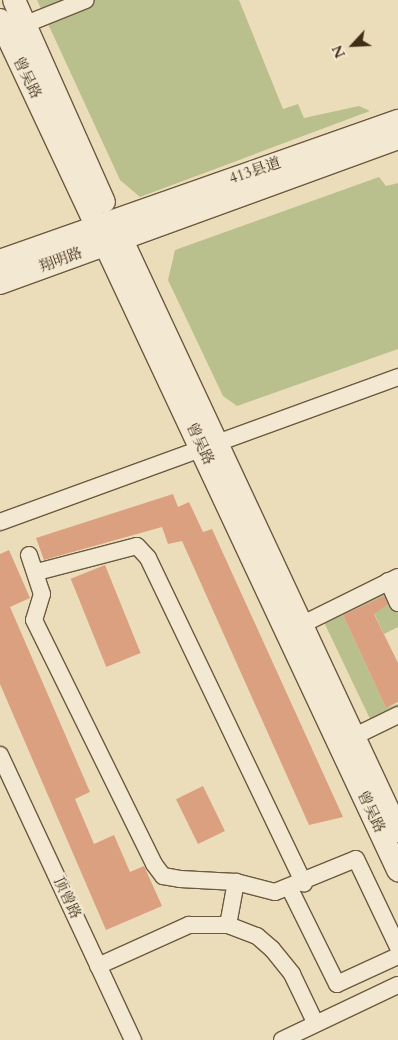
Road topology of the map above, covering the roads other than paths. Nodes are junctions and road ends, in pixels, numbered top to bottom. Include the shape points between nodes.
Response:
1 (14, 0) edge
2 (86, 0) edge
3 (8, 27) edge
4 (398, 120) edge
5 (398, 138) edge
6 (110, 231) junction
7 (0, 261) edge
8 (0, 283) edge
9 (398, 377) edge
10 (210, 445) junction
11 (0, 522) edge
12 (29, 555) dead end
13 (37, 572) junction
14 (393, 579) edge
15 (398, 603) edge
16 (302, 624) junction
17 (398, 715) edge
18 (355, 736) junction
19 (0, 756) edge
20 (398, 830) edge
21 (398, 870) edge
22 (236, 882) junction
23 (297, 886) junction
24 (228, 925) junction
25 (398, 947) edge
26 (398, 956) edge
27 (98, 966) junction
28 (398, 985) edge
29 (316, 1024) junction
30 (133, 1040) edge
31 (282, 1040) edge

1 - 3 street, 曾吴路
2 - 3 street
3 - 6 street, 曾吴路
4 - 6 street, 413县道
5 - 6 street, 413县道
6 - 7 street, 翔明路
6 - 8 street, 翔明路
6 - 10 street, 曾吴路
9 - 10 street
10 - 11 street
10 - 16 street, 曾吴路
10 - 21 street, 曾吴路
12 - 13 street
13 - 22 street via 42,594 34,620 154,864 163,876 180,880
13 - 23 street via 137,546 148,558
14 - 15 street
14 - 16 street
16 - 18 street, 曾吴路
17 - 18 street
18 - 20 street, 曾吴路
19 - 27 street, 顶曾路
22 - 23 street via 275,892
22 - 24 street
23 - 25 street via 356,859
23 - 26 street via 337,984
24 - 27 street via 189,924
24 - 29 street via 257,936 272,949 292,974
27 - 30 street, 顶曾路
28 - 29 street
29 - 31 street

